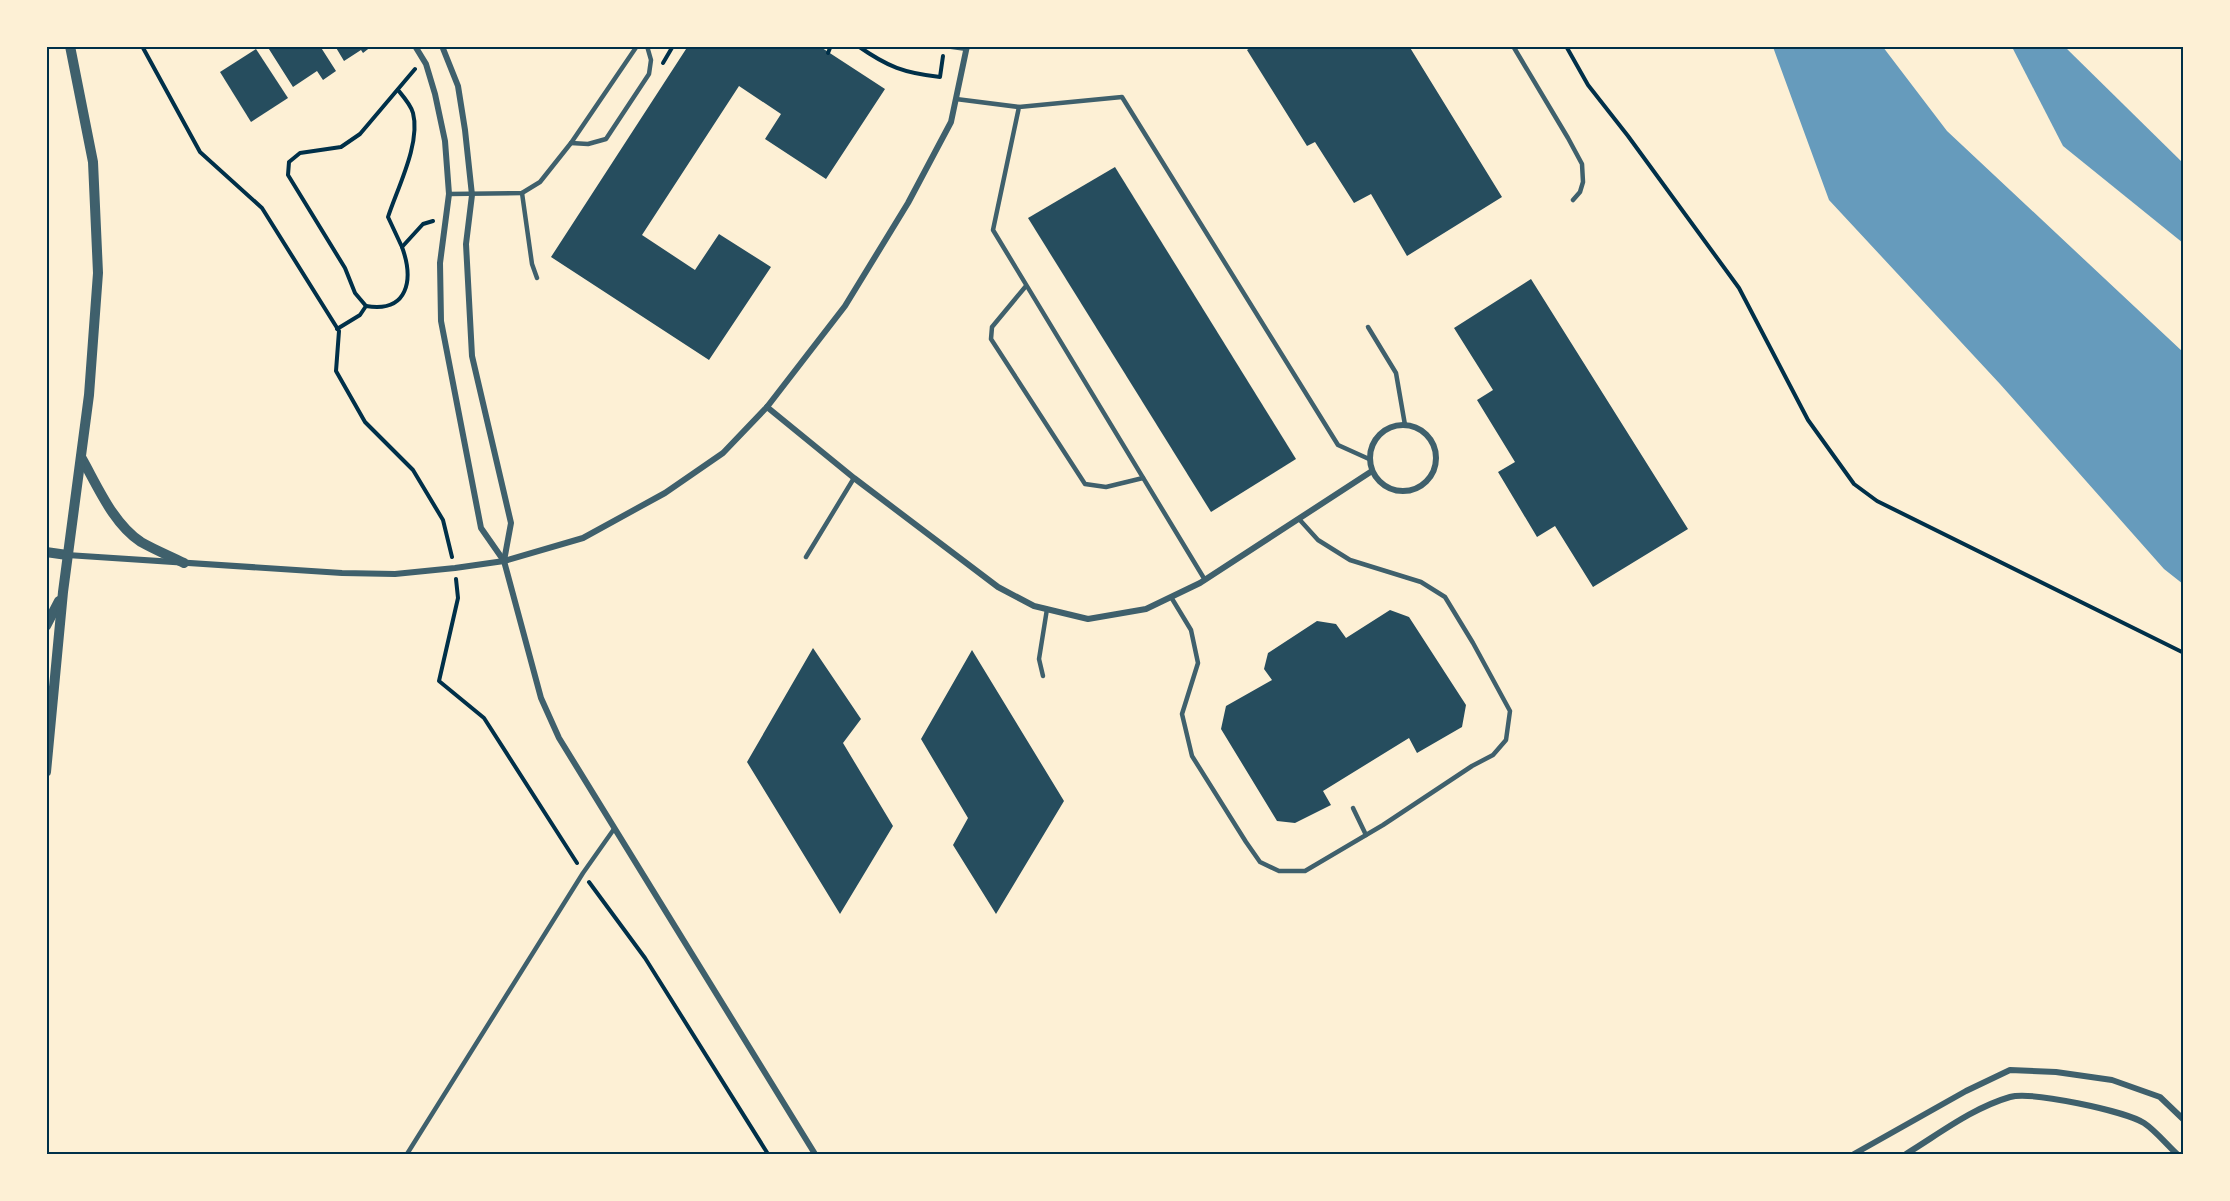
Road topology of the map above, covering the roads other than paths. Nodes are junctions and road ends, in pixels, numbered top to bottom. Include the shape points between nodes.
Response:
1 (70, 46) edge
2 (415, 46) edge
3 (442, 46) edge
4 (637, 46) edge
5 (647, 46) edge
6 (945, 46) edge
7 (1513, 46) edge
8 (967, 48) edge
9 (956, 99) junction
10 (1019, 107) junction
11 (572, 143) junction
12 (522, 193) junction
13 (449, 194) junction
14 (472, 195) junction
15 (1573, 200) dead end
16 (537, 278) dead end
17 (1026, 286) junction
18 (1368, 327) dead end
19 (767, 407) junction
20 (1405, 425) junction
21 (81, 457) junction
22 (1369, 459) junction
23 (1372, 471) junction
24 (854, 478) junction
25 (1143, 478) junction
26 (1299, 519) junction
27 (46, 552) edge
28 (67, 555) junction
29 (806, 557) dead end
30 (504, 561) junction
31 (184, 563) junction
32 (1205, 580) junction
33 (63, 592) junction
34 (1171, 597) junction
35 (1047, 609) junction
36 (46, 626) edge
37 (1043, 676) dead end
38 (46, 772) edge
39 (1353, 808) dead end
40 (614, 829) junction
41 (1366, 835) junction
42 (2184, 1120) edge
43 (407, 1155) edge
44 (815, 1155) edge
45 (1854, 1155) edge
46 (1906, 1155) edge
47 (2177, 1155) edge

1 - 21 street via 93,162 98,273
2 - 13 street via 426,64 435,94 445,141
3 - 14 street via 458,86
4 - 11 lane
5 - 11 lane via 649,74 612,132 606,139 588,144
6 - 8 lane
7 - 15 lane via 1582,164 1583,182
8 - 9 street
9 - 10 lane
9 - 19 street via 951,122 891,232 845,306
10 - 17 lane via 993,230
10 - 22 lane via 1122,97 1338,445
11 - 12 lane via 540,182
12 - 14 lane
12 - 16 lane
13 - 14 lane
13 - 30 street via 440,263 441,321 481,528
14 - 30 street via 466,244 472,356 512,523
17 - 25 lane
17 - 25 lane via 992,327 991,339 1085,484 1106,487
18 - 20 lane via 1395,373
19 - 24 street
19 - 30 street via 723,453 665,493 583,538
20 - 22 street via 1380,433
20 - 23 street via 1431,440 1436,462 1432,473 1416,489 1397,491 1379,482
21 - 28 street
21 - 31 street via 125,527 140,541
22 - 23 street
23 - 26 street
24 - 29 lane
24 - 35 street via 999,587
25 - 32 lane
26 - 32 street
26 - 41 lane via 1318,540 1350,560 1421,582 1445,597 1510,711 1506,740 1493,755
27 - 28 street
28 - 31 street
28 - 33 street
30 - 31 street via 396,574
30 - 40 street via 541,698 559,738
32 - 34 street
33 - 36 street
33 - 38 street
34 - 35 street via 1146,609 1088,619
34 - 41 lane via 1191,630 1198,663 1182,714 1192,756 1260,862 1279,871 1305,871
35 - 37 lane via 1039,659
39 - 41 lane
40 - 43 lane
40 - 44 street
42 - 45 street via 2160,1097 2112,1080 2010,1070
46 - 47 street via 1976,1112 2012,1096 2099,1107 2143,1123

